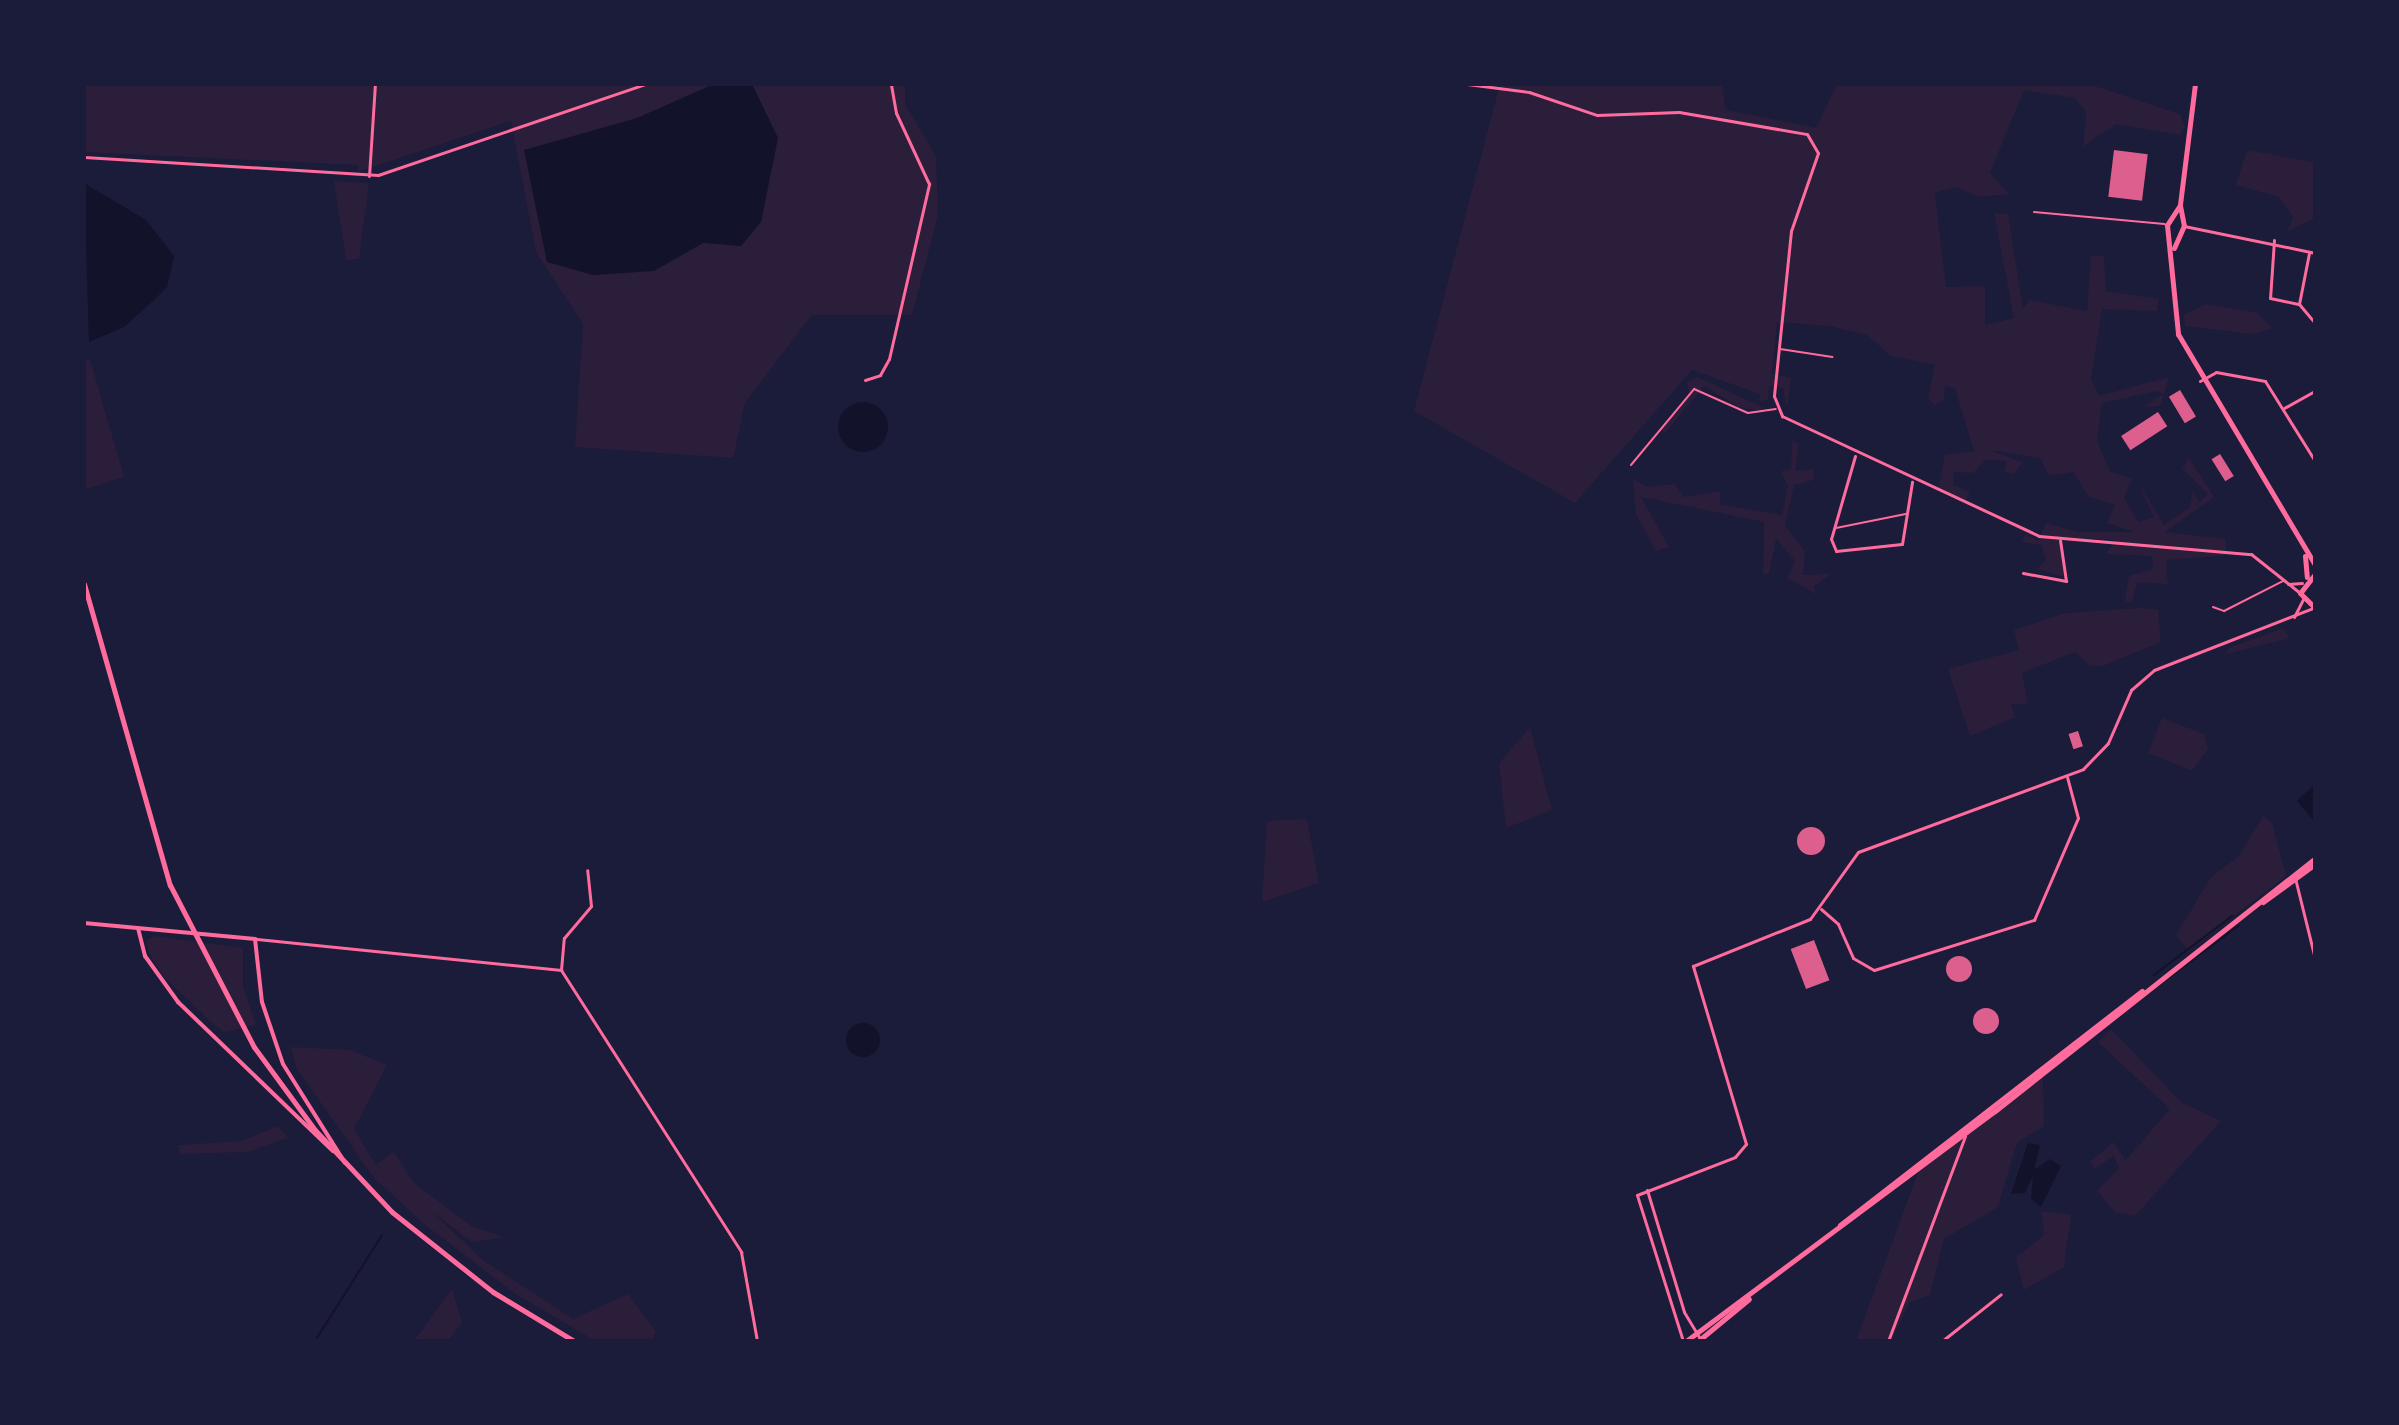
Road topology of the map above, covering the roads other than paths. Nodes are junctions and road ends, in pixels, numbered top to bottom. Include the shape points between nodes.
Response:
1 (375, 84) edge
2 (645, 84) edge
3 (891, 84) edge
4 (1467, 84) edge
5 (2195, 84) edge
6 (84, 157) edge
7 (369, 176) junction
8 (2180, 205) junction
9 (2034, 212) dead end
10 (2173, 218) junction
11 (2167, 225) junction
12 (2183, 226) junction
13 (2170, 232) junction
14 (2274, 240) junction
15 (2174, 249) junction
16 (2309, 252) junction
17 (2315, 253) edge
18 (2299, 304) junction
19 (2315, 323) edge
20 (1779, 348) junction
21 (1832, 357) dead end
22 (865, 380) dead end
23 (2200, 381) junction
24 (2315, 391) edge
25 (2284, 408) junction
26 (1776, 409) junction
27 (1855, 455) junction
28 (2315, 461) edge
29 (1631, 465) dead end
30 (1912, 482) junction
31 (1908, 514) junction
32 (1835, 527) junction
33 (2060, 540) junction
34 (2302, 548) junction
35 (2315, 565) edge
36 (2023, 573) dead end
37 (2315, 574) edge
38 (2304, 581) junction
39 (2286, 583) junction
40 (84, 584) edge
41 (2302, 596) junction
42 (2213, 607) dead end
43 (2314, 608) edge
44 (2291, 620) junction
45 (2067, 775) junction
46 (2315, 861) edge
47 (587, 870) dead end
48 (2295, 876) junction
49 (1821, 909) junction
50 (84, 923) edge
51 (138, 928) junction
52 (255, 939) junction
53 (2315, 959) edge
54 (561, 970) junction
55 (1963, 1130) junction
56 (333, 1151) junction
57 (346, 1165) junction
58 (1647, 1190) junction
59 (1764, 1285) junction
60 (2001, 1294) dead end
61 (1696, 1332) junction
62 (1699, 1340) edge
63 (574, 1341) edge
64 (757, 1341) edge
65 (1685, 1341) edge
66 (1888, 1341) edge
67 (1942, 1341) edge

1 - 7 street
2 - 7 street
3 - 22 street via 896,113 929,184 889,359 880,375
4 - 20 street via 1529,92 1597,115 1679,112 1807,134 1818,153 1791,231
5 - 8 main road
6 - 7 street
8 - 10 main road
8 - 12 main road
9 - 11 lane
10 - 11 main road
10 - 12 main road
11 - 13 main road
12 - 13 main road
12 - 14 street
12 - 15 main road
13 - 15 main road
14 - 16 street
14 - 18 street via 2270,298
15 - 23 main road via 2176,323
16 - 17 street
16 - 18 street
18 - 19 street
20 - 21 lane
20 - 26 street
23 - 25 street via 2216,372 2265,381
23 - 34 main road
24 - 25 street
25 - 28 street
26 - 27 street
26 - 29 lane via 1748,413 1694,389
27 - 30 street
27 - 32 street
30 - 31 street
30 - 33 street
31 - 32 lane
31 - 32 street via 1906,541 1896,546 1836,551
33 - 36 street via 2066,581
33 - 39 street via 2251,554
34 - 35 main road
34 - 38 main road
37 - 38 main road
38 - 39 street
38 - 41 main road
39 - 41 street
39 - 42 lane via 2224,611
40 - 56 main road via 154,841 187,927 254,1047
41 - 43 main road
41 - 44 street
43 - 44 street
44 - 45 street via 2145,676 2108,743
45 - 49 street via 1858,852
45 - 49 street via 2078,818 2034,920 1874,970 1853,958 1838,924
46 - 48 main road
47 - 54 street via 591,906 564,938
48 - 53 street
48 - 55 main road
49 - 58 street via 1693,966 1746,1144 1735,1157
50 - 51 street
51 - 52 street
51 - 56 street via 145,956 178,1002
52 - 54 street
52 - 57 street via 262,1002 283,1064
54 - 64 street via 741,1252
55 - 59 main road
55 - 66 street
56 - 57 main road
57 - 63 main road via 443,1255
58 - 61 street
58 - 65 street via 1637,1203
59 - 61 main road
59 - 62 main road
60 - 67 street
61 - 62 street
61 - 65 main road

